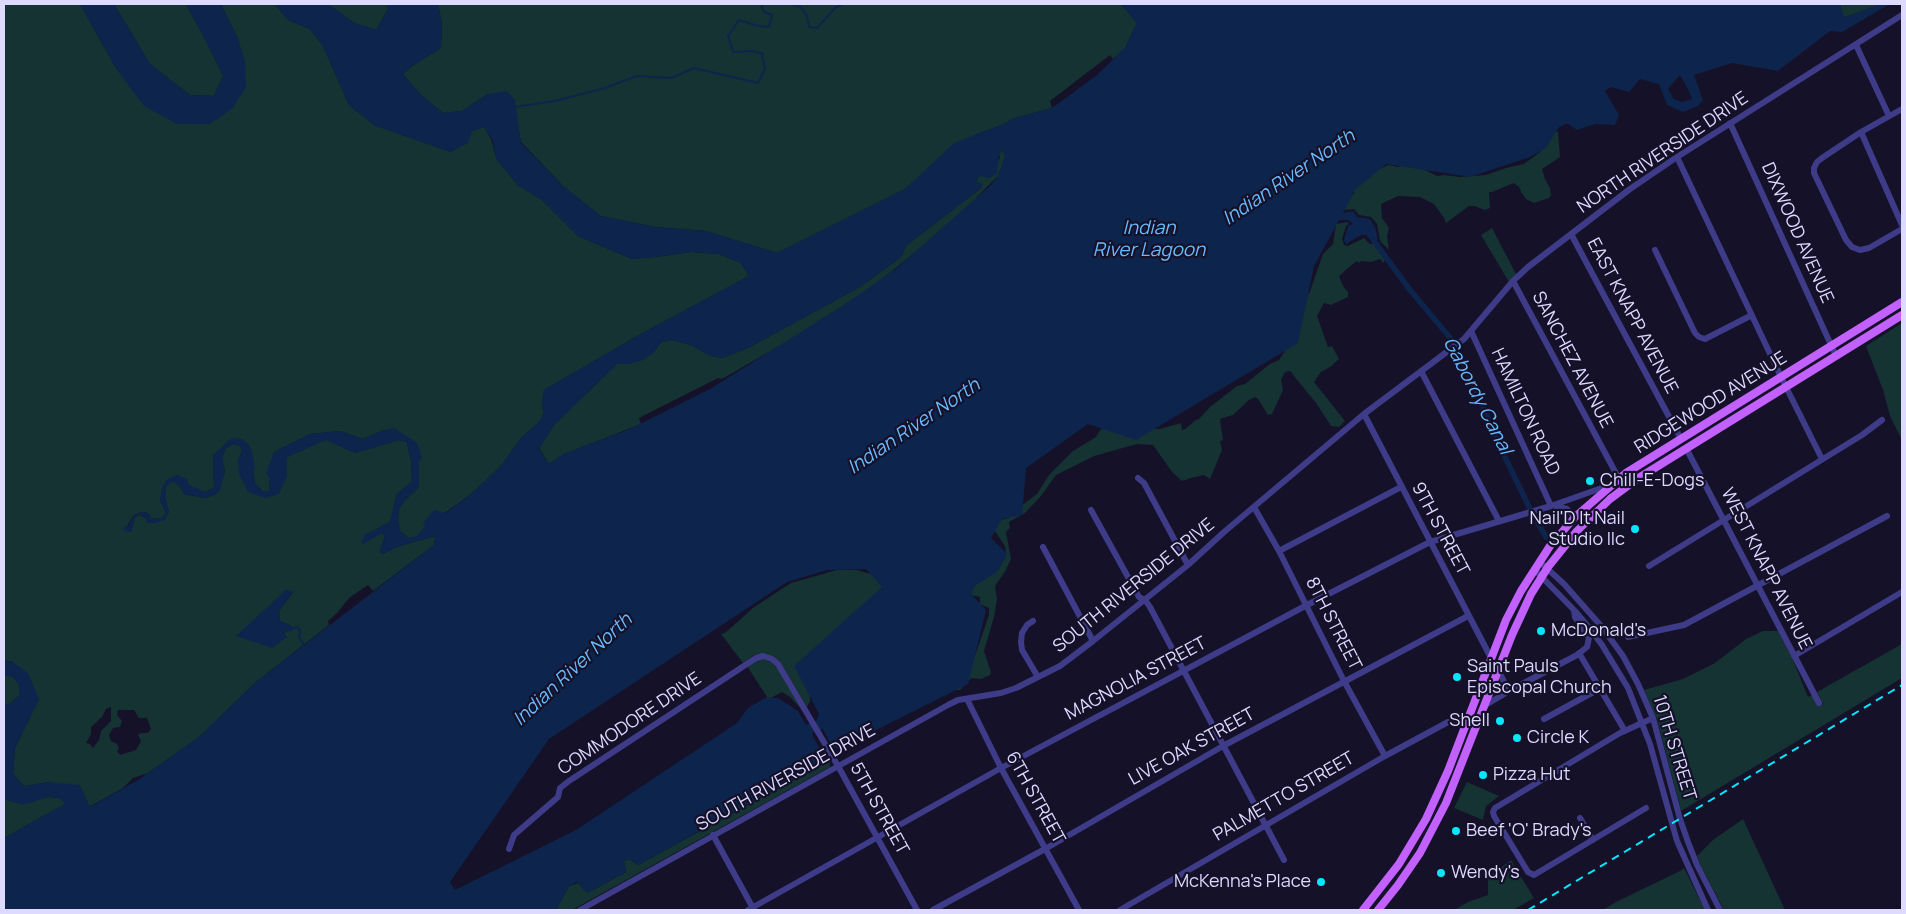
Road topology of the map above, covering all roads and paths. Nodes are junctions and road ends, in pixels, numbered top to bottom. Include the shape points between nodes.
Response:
1 (1902, 15) edge
2 (1856, 45) junction
3 (1902, 109) edge
4 (1888, 116) junction
5 (1730, 124) junction
6 (1861, 132) junction
7 (1677, 157) junction
8 (1902, 225) edge
9 (1902, 229) edge
10 (1571, 234) junction
11 (1655, 250) dead end
12 (1513, 281) junction
13 (1902, 302) edge
14 (1752, 315) junction
15 (1902, 315) edge
16 (1471, 331) junction
17 (1461, 341) joint
18 (1831, 346) junction
19 (1836, 356) junction
20 (1421, 371) junction
21 (1781, 377) junction
22 (1786, 387) junction
23 (1364, 414) junction
24 (1882, 420) dead end
25 (1694, 430) junction
26 (1681, 439) junction
27 (1686, 448) junction
28 (1672, 457) junction
29 (1822, 458) junction
30 (1138, 478) dead end
31 (1616, 482) junction
32 (1401, 487) junction
33 (1254, 506) junction
34 (1552, 506) junction
35 (1091, 510) dead end
36 (1575, 516) junction
37 (1887, 516) dead end
38 (1724, 520) junction
39 (1499, 521) junction
40 (1430, 542) junction
41 (1043, 547) dead end
42 (1279, 551) junction
43 (1540, 561) junction
44 (1188, 565) junction
45 (1648, 566) dead end
46 (1548, 568) junction
47 (1534, 569) junction
48 (1542, 576) junction
49 (1758, 586) junction
50 (1902, 592) edge
51 (1145, 600) junction
52 (1307, 605) junction
53 (1574, 609) junction
54 (1468, 616) junction
55 (1033, 621) dead end
56 (1628, 637) dead end
57 (1093, 642) junction
58 (1579, 653) junction
59 (1794, 656) junction
60 (1491, 658) junction
61 (1498, 670) junction
62 (1185, 671) junction
63 (783, 672) joint
64 (1038, 677) junction
65 (1344, 681) junction
66 (1599, 689) junction
67 (1509, 691) junction
68 (967, 699) junction
69 (1819, 703) dead end
70 (1473, 705) junction
71 (1484, 706) junction
72 (1653, 718) junction
73 (1544, 719) dead end
74 (1466, 722) junction
75 (1642, 723) junction
76 (1477, 725) junction
77 (1625, 731) junction
78 (1223, 746) junction
79 (1469, 746) junction
80 (1385, 756) junction
81 (838, 766) junction
82 (1000, 768) junction
83 (1674, 797) junction
84 (1665, 799) junction
85 (1646, 808) dead end
86 (1580, 818) dead end
87 (1265, 825) junction
88 (1419, 833) junction
89 (713, 836) junction
90 (877, 838) junction
91 (1428, 838) junction
92 (1593, 840) junction
93 (1688, 842) junction
94 (1679, 847) junction
95 (509, 848) dead end
96 (1045, 849) junction
97 (1284, 860) dead end
98 (1399, 864) junction
99 (1409, 870) junction
100 (591, 908) edge
101 (751, 909) edge
102 (580, 910) edge
103 (917, 910) edge
104 (933, 910) edge
105 (1079, 910) edge
106 (1120, 910) edge
107 (1363, 910) edge
108 (1378, 910) edge
109 (1708, 910) edge
110 (1720, 910) edge

1 - 2 street, NORTH RIVERSIDE DRIVE
2 - 4 street
2 - 5 street, NORTH RIVERSIDE DRIVE
3 - 4 street
4 - 6 street
5 - 7 street, NORTH RIVERSIDE DRIVE
5 - 18 street, DIXWOOD AVENUE
6 - 8 street
6 - 9 street via 1817,162 1814,173 1852,247 1860,250 1870,248
7 - 10 street, NORTH RIVERSIDE DRIVE
7 - 14 street
10 - 12 street, NORTH RIVERSIDE DRIVE
10 - 26 street, EAST KNAPP AVENUE
11 - 14 street via 1699,337 1705,339
12 - 16 street, NORTH RIVERSIDE DRIVE
12 - 31 street, SANCHEZ AVENUE
13 - 18 main road, RIDGEWOOD AVENUE
14 - 21 street
15 - 19 main road, RIDGEWOOD AVENUE
16 - 17 street, NORTH RIVERSIDE DRIVE
16 - 34 street, HAMILTON ROAD
17 - 20 street, SOUTH RIVERSIDE DRIVE
18 - 19 street, DIXWOOD AVENUE
18 - 21 main road, RIDGEWOOD AVENUE
19 - 22 main road, RIDGEWOOD AVENUE
20 - 23 street, SOUTH RIVERSIDE DRIVE
20 - 39 street
21 - 22 street
21 - 25 main road, RIDGEWOOD AVENUE
22 - 27 main road, RIDGEWOOD AVENUE
22 - 29 street
23 - 32 street, 9TH STREET
23 - 33 street, SOUTH RIVERSIDE DRIVE
24 - 29 street
25 - 26 main road, RIDGEWOOD AVENUE
25 - 27 main road
26 - 28 main road
26 - 31 main road, RIDGEWOOD AVENUE
27 - 28 main road, RIDGEWOOD AVENUE
27 - 38 street, WEST KNAPP AVENUE
28 - 46 main road, RIDGEWOOD AVENUE via 1610,499 1577,531
29 - 38 street
30 - 44 street via 1144,483
31 - 34 street, MAGNOLIA STREET
31 - 36 main road, RIDGEWOOD AVENUE
32 - 40 street, 9TH STREET
32 - 42 street
33 - 42 street, 8TH STREET
33 - 44 street, SOUTH RIVERSIDE DRIVE
34 - 36 street via 1567,509
34 - 39 street, MAGNOLIA STREET
35 - 51 street via 1139,597
36 - 43 main road, RIDGEWOOD AVENUE
37 - 49 street
38 - 45 street
38 - 49 street, WEST KNAPP AVENUE
39 - 40 street, MAGNOLIA STREET
40 - 52 street, MAGNOLIA STREET
40 - 54 street, 9TH STREET
41 - 57 street
42 - 52 street, 8TH STREET
43 - 46 street, 10TH STREET
43 - 47 main road, RIDGEWOOD AVENUE
44 - 51 street, SOUTH RIVERSIDE DRIVE
46 - 48 main road, RIDGEWOOD AVENUE
46 - 72 street, 10TH STREET via 1619,650
47 - 48 street, 10TH STREET
47 - 60 main road, RIDGEWOOD AVENUE via 1510,612
48 - 53 street, 10TH STREET
48 - 61 main road, RIDGEWOOD AVENUE
49 - 56 street via 1684,624
49 - 59 street, WEST KNAPP AVENUE
50 - 59 street
51 - 57 street, SOUTH RIVERSIDE DRIVE
51 - 62 street
52 - 62 street, MAGNOLIA STREET
52 - 65 street, 8TH STREET
53 - 58 street via 1575,617 1590,640
53 - 75 street, 10TH STREET via 1615,666
54 - 60 street, 9TH STREET
54 - 65 street, LIVE OAK STREET
55 - 64 street via 1022,633 1021,642 1022,650
57 - 64 street, SOUTH RIVERSIDE DRIVE via 1060,666
58 - 66 street
58 - 67 street
59 - 69 street, WEST KNAPP AVENUE
60 - 70 main road, RIDGEWOOD AVENUE
61 - 67 street
61 - 71 main road, RIDGEWOOD AVENUE
62 - 78 street
62 - 82 street, MAGNOLIA STREET
63 - 81 street, 5TH STREET
63 - 95 street, COMMODORE DRIVE via 772,659 756,658 569,780 560,788 558,797 514,835
64 - 68 street, SOUTH RIVERSIDE DRIVE via 1001,693
65 - 78 street, LIVE OAK STREET
65 - 80 street, 8TH STREET
66 - 73 street
66 - 77 street
67 - 71 street
68 - 81 street, SOUTH RIVERSIDE DRIVE via 948,705
68 - 82 street, 6TH STREET
70 - 74 main road, RIDGEWOOD AVENUE
70 - 76 main road
71 - 76 main road, RIDGEWOOD AVENUE
72 - 75 street
72 - 83 street, 10TH STREET
74 - 79 main road via 1470,733
74 - 80 street, PALMETTO STREET via 1448,722
74 - 88 main road, RIDGEWOOD AVENUE
75 - 77 street
75 - 84 street, 10TH STREET
76 - 79 main road, RIDGEWOOD AVENUE
77 - 92 street via 1495,808 1494,816 1528,872 1534,876
78 - 87 street
78 - 96 street, LIVE OAK STREET
79 - 91 main road, RIDGEWOOD AVENUE
80 - 87 street, PALMETTO STREET
81 - 89 street, SOUTH RIVERSIDE DRIVE
81 - 90 street, 5TH STREET
82 - 90 street, MAGNOLIA STREET
82 - 96 street, 6TH STREET
83 - 84 street
83 - 93 street, 10TH STREET
84 - 94 street, 10TH STREET
85 - 92 street
86 - 92 street
87 - 97 street
87 - 106 street, PALMETTO STREET
88 - 91 street
88 - 98 main road, RIDGEWOOD AVENUE
89 - 100 street, SOUTH RIVERSIDE DRIVE
89 - 101 street
90 - 101 street, MAGNOLIA STREET
90 - 103 street, 5TH STREET
91 - 99 main road, RIDGEWOOD AVENUE
93 - 94 street
93 - 110 street, 10TH STREET
94 - 109 street, 10TH STREET
96 - 104 street, LIVE OAK STREET
96 - 105 street, 6TH STREET
98 - 99 street
98 - 107 main road, RIDGEWOOD AVENUE
99 - 108 main road, RIDGEWOOD AVENUE
100 - 102 street, SOUTH RIVERSIDE DRIVE

